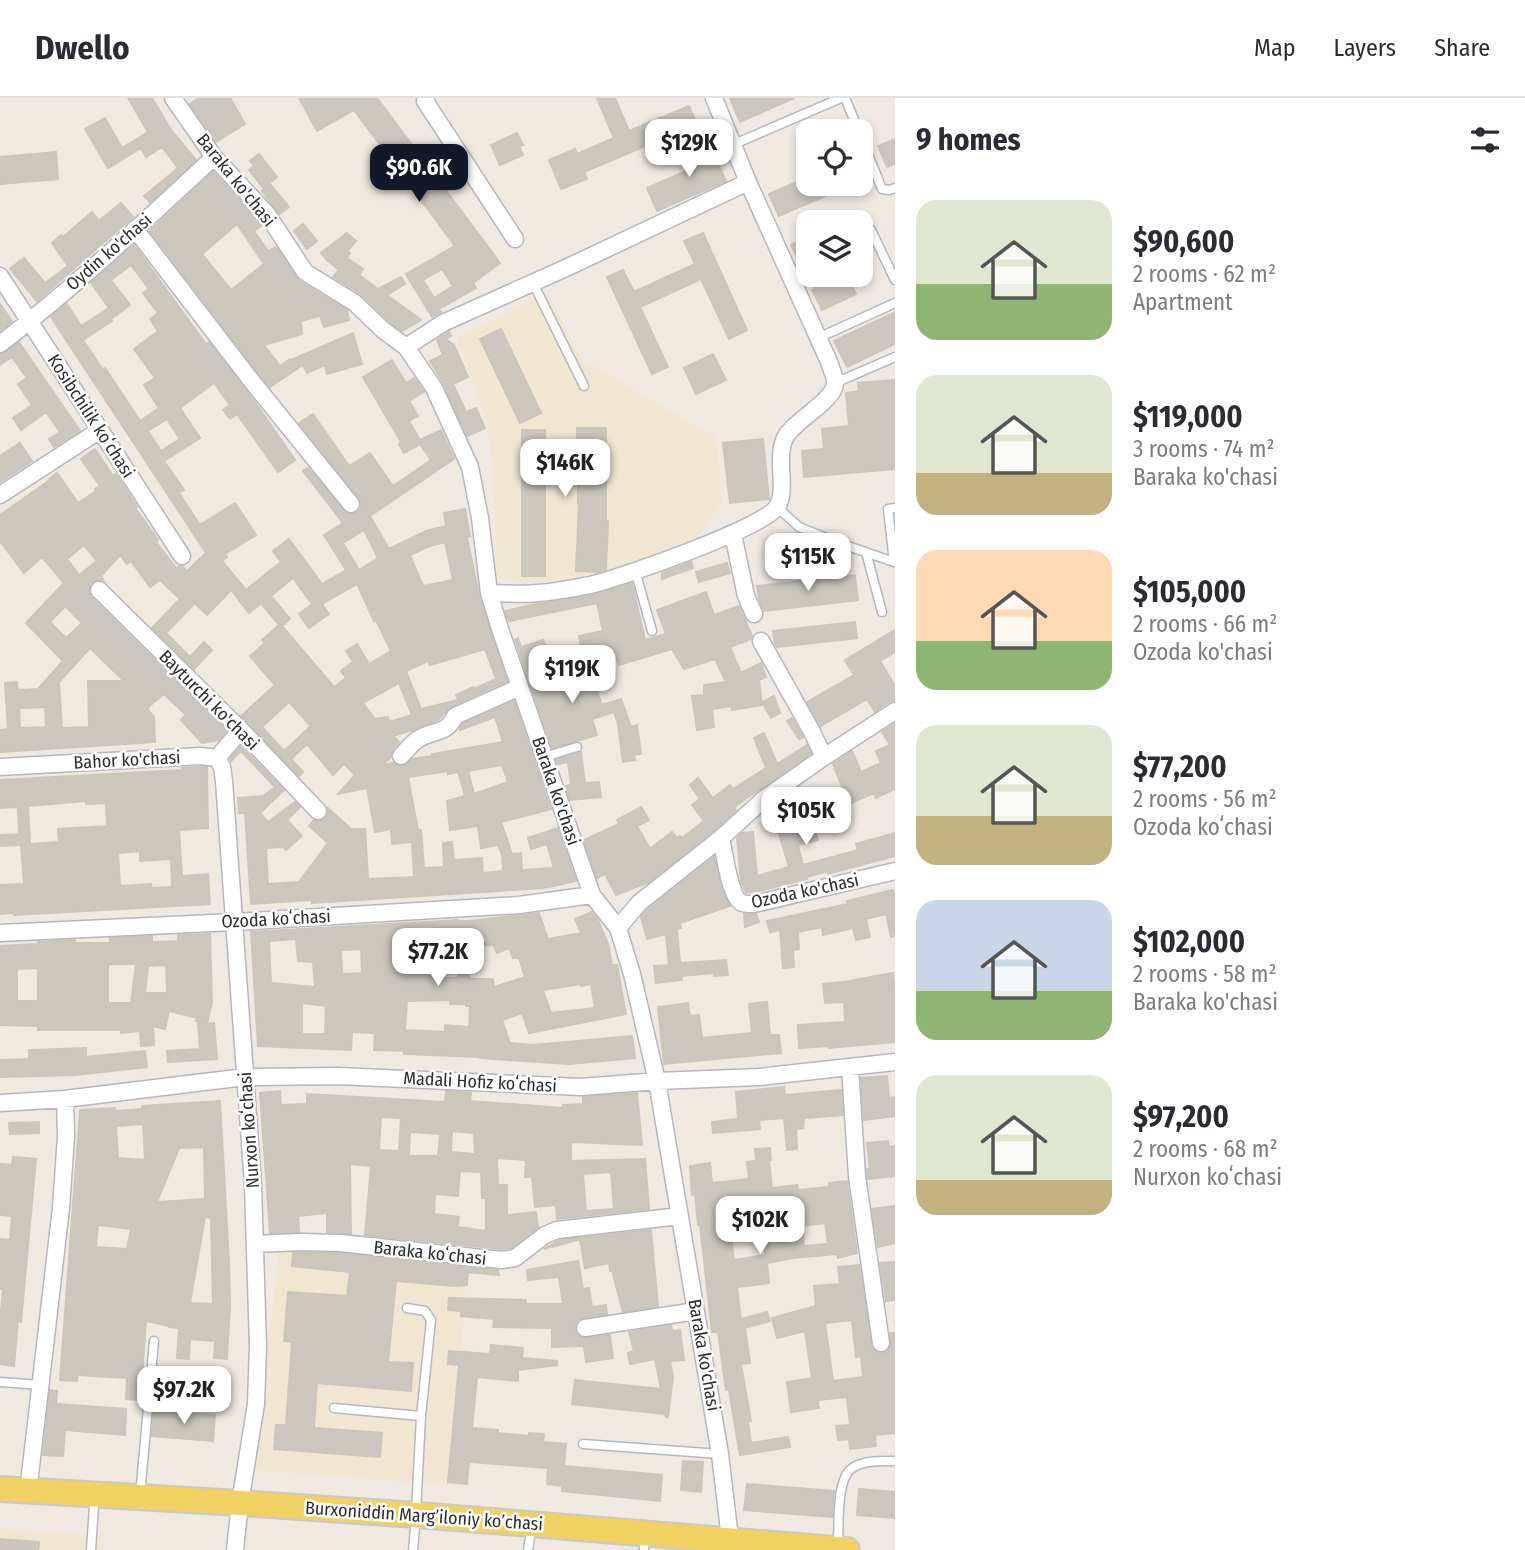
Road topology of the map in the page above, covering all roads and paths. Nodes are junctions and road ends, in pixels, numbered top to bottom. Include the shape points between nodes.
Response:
1 (173, 98) edge
2 (426, 98) edge
3 (714, 98) edge
4 (843, 98) edge
5 (853, 119) edge
6 (732, 145) junction
7 (214, 157) junction
8 (873, 165) edge
9 (748, 182) junction
10 (895, 188) edge
11 (135, 229) junction
12 (873, 234) edge
13 (514, 239) dead end
14 (0, 276) edge
15 (895, 280) edge
16 (533, 282) junction
17 (895, 303) edge
18 (30, 321) junction
19 (818, 338) junction
20 (0, 344) edge
21 (406, 347) junction
22 (895, 357) edge
23 (835, 383) junction
24 (584, 386) dead end
25 (100, 430) junction
26 (0, 495) edge
27 (351, 504) dead end
28 (777, 507) junction
29 (895, 508) edge
30 (733, 534) junction
31 (866, 552) junction
32 (182, 556) dead end
33 (894, 562) edge
34 (635, 570) junction
35 (99, 590) dead end
36 (489, 593) junction
37 (881, 612) dead end
38 (754, 614) dead end
39 (652, 631) dead end
40 (761, 641) dead end
41 (520, 687) junction
42 (895, 711) edge
43 (241, 730) junction
44 (577, 747) dead end
45 (401, 756) dead end
46 (544, 757) junction
47 (824, 757) junction
48 (217, 758) junction
49 (0, 767) edge
50 (318, 811) dead end
51 (721, 838) junction
52 (895, 871) edge
53 (592, 895) junction
54 (234, 922) junction
55 (618, 928) junction
56 (0, 933) edge
57 (895, 1062) edge
58 (850, 1067) junction
59 (245, 1077) junction
60 (657, 1081) junction
61 (65, 1099) junction
62 (0, 1103) edge
63 (680, 1216) junction
64 (255, 1244) junction
65 (407, 1308) dead end
66 (696, 1311) junction
67 (585, 1328) dead end
68 (154, 1341) dead end
69 (881, 1343) dead end
70 (0, 1382) edge
71 (40, 1385) junction
72 (334, 1408) dead end
73 (421, 1416) junction
74 (583, 1444) dead end
75 (720, 1454) junction
76 (895, 1461) edge
77 (0, 1489) edge
78 (28, 1492) junction
79 (140, 1497) junction
80 (0, 1500) edge
81 (94, 1506) junction
82 (239, 1509) junction
83 (415, 1531) edge
84 (529, 1544) edge
85 (731, 1545) edge
86 (644, 1548) edge
87 (838, 1549) edge
88 (91, 1550) edge
89 (235, 1550) edge
90 (698, 1550) edge
91 (847, 1550) edge

1 - 7 street, Baraka ko'chasi
2 - 13 street
3 - 6 street
4 - 5 lane
4 - 6 lane
6 - 9 street
7 - 11 street, Oydin ko'chasi
7 - 21 street, Baraka ko'chasi via 267,214 305,272 355,303
8 - 10 lane via 883,189
9 - 16 street
9 - 19 street
11 - 18 street, Oydin ko'chasi
11 - 27 street
12 - 15 lane
14 - 18 street, Kosibchilik koʻchasi
16 - 21 street via 443,323
16 - 24 lane
17 - 19 lane
18 - 20 street, Oydin ko'chasi
18 - 25 street, Kosibchilik koʻchasi
19 - 23 street
21 - 36 street, Baraka ko'chasi via 434,387 470,467
22 - 23 lane
23 - 28 street via 832,393 785,438
25 - 26 street
25 - 32 street, Kosibchilik koʻchasi
28 - 30 street
28 - 31 lane via 799,527
29 - 33 lane via 888,509
30 - 34 street
30 - 38 street
31 - 33 lane
31 - 37 lane
34 - 36 street via 593,584 537,593
34 - 39 lane
35 - 43 street, Bayturchi ko'chasi
36 - 41 street, Baraka ko'chasi
40 - 47 street
41 - 45 street via 455,716 447,729 419,738
41 - 46 street, Baraka ko'chasi
42 - 47 street
43 - 48 street
43 - 50 street, Bayturchi ko'chasi
44 - 46 lane
46 - 53 street, Baraka ko'chasi
47 - 51 street via 764,799
48 - 49 street, Bahor ko'chasi
48 - 54 street, Nurxon koʻchasi via 223,774
51 - 52 street, Ozoda ko'chasi via 732,886 743,904
51 - 55 street via 639,902
53 - 54 street, Ozoda koʻchasi via 519,905
53 - 55 street, Baraka ko'chasi
54 - 56 street, Ozoda koʻchasi
54 - 59 street, Nurxon koʻchasi
55 - 60 street, Baraka ko'chasi
57 - 58 street, Madali Hofiz koʻchasi
58 - 60 street, Madali Hofiz koʻchasi
58 - 69 street via 857,1176
59 - 60 street, Madali Hofiz koʻchasi via 338,1076 581,1087
59 - 61 street, Madali Hofiz koʻchasi
59 - 64 street, Nurxon koʻchasi
60 - 63 street, Baraka ko'chasi
61 - 62 street, Madali Hofiz koʻchasi
61 - 71 street via 61,1208
63 - 64 street, Baraka koʻchasi via 557,1230 515,1258 502,1260 340,1243
63 - 66 street, Baraka ko'chasi
64 - 82 street, Nurxon koʻchasi via 256,1404
65 - 73 lane via 425,1311 431,1320
66 - 67 street
66 - 75 street, Baraka ko'chasi
68 - 79 lane
70 - 71 lane
71 - 78 street
72 - 73 lane
73 - 83 lane
74 - 75 lane
75 - 85 street, Baraka ko'chasi
76 - 87 lane via 859,1465 845,1476
77 - 78 main road, Burxoniddin Marg’iloniy ko’chasi
78 - 79 main road, Burxoniddin Marg’iloniy ko’chasi
79 - 82 main road, Burxoniddin Marg’iloniy ko’chasi
80 - 81 main road, Burxoniddin Marg’iloniy ko’chasi
81 - 82 main road, Burxoniddin Marg’iloniy ko’chasi
81 - 88 lane
82 - 83 main road, Burxoniddin Marg’iloniy ko’chasi
82 - 89 street, Nurxon koʻchasi
83 - 84 main road, Burxoniddin Marg’iloniy ko’chasi
83 - 85 main road, Burxoniddin Marg’iloniy ko’chasi
84 - 86 main road, Burxoniddin Marg’iloniy ko’chasi
85 - 87 main road, Burxoniddin Marg’iloniy ko’chasi
86 - 90 main road, Burxoniddin Marg’iloniy ko’chasi
87 - 91 main road, Burxoniddin Marg’iloniy ko’chasi

